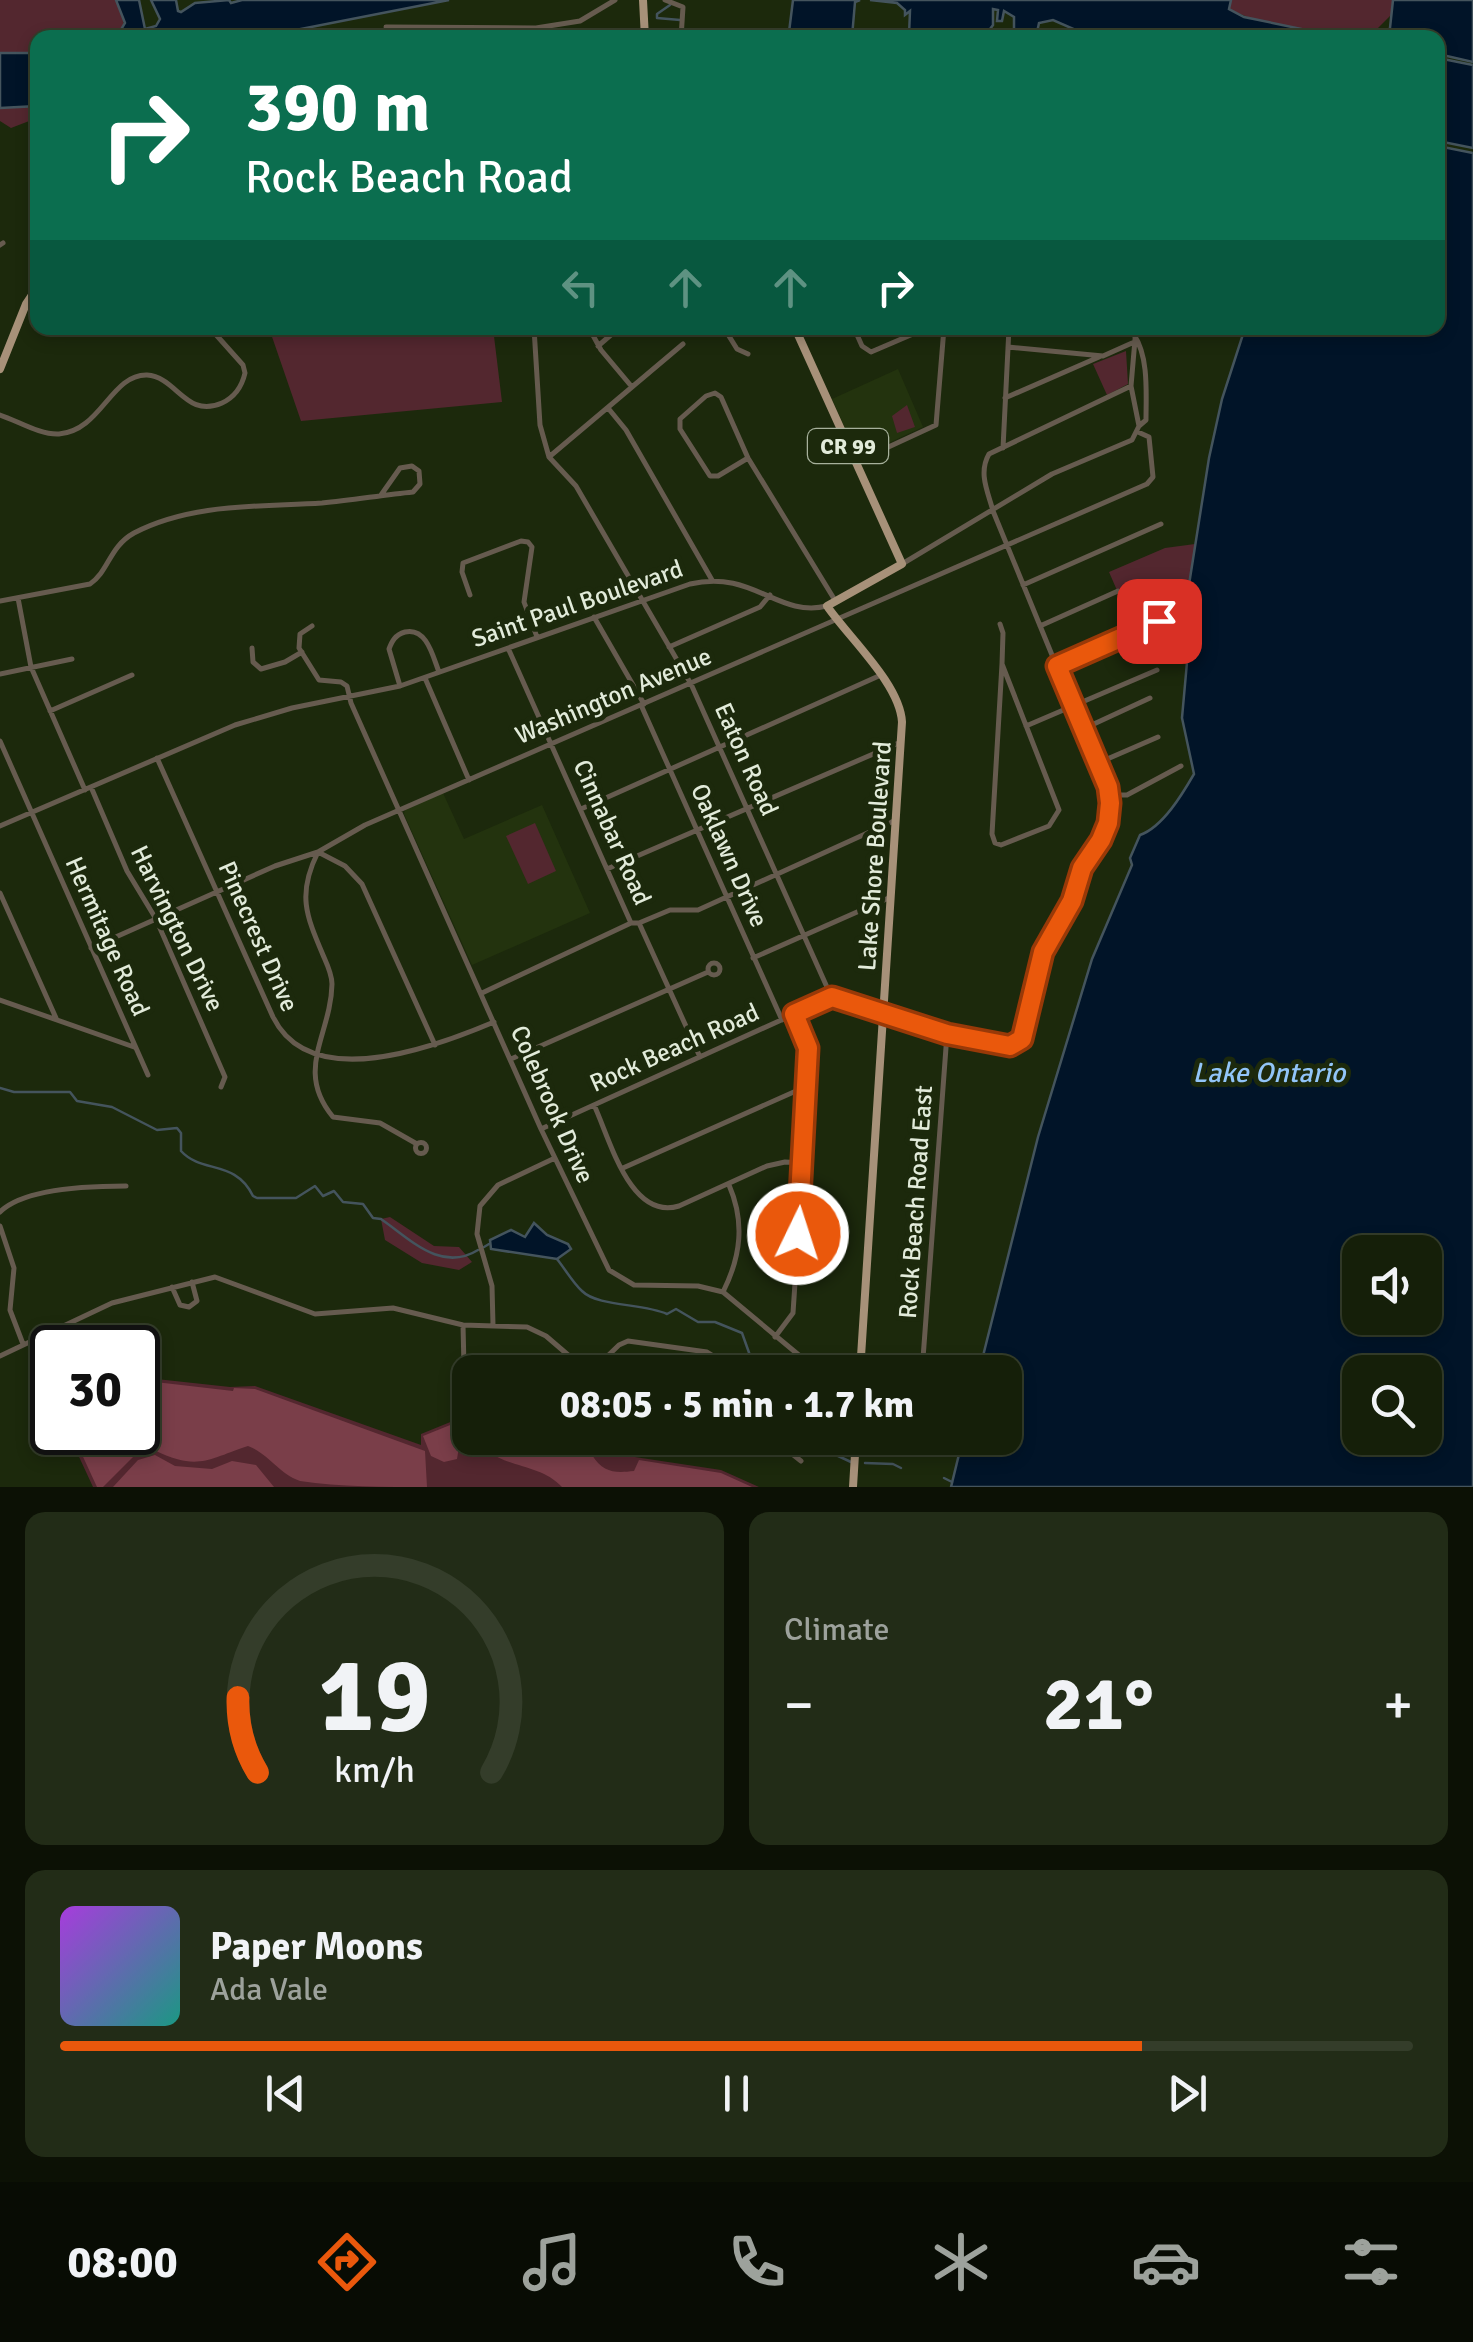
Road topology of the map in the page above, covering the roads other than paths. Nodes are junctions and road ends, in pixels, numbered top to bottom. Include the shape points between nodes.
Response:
1 (614, 0) edge
2 (643, 0) edge
3 (665, 0) edge
4 (386, 27) dead end
5 (644, 30) edge
6 (682, 30) edge
7 (30, 298) edge
8 (216, 335) edge
9 (534, 335) edge
10 (592, 335) edge
11 (611, 335) edge
12 (729, 335) edge
13 (798, 335) edge
14 (857, 335) edge
15 (903, 335) edge
16 (944, 335) edge
17 (1009, 335) edge
18 (1134, 335) edge
19 (683, 344) dead end
20 (598, 346) junction
21 (1008, 346) junction
22 (748, 354) dead end
23 (1103, 356) junction
24 (0, 369) edge
25 (1131, 386) junction
26 (632, 387) junction
27 (1006, 398) junction
28 (608, 408) junction
29 (0, 415) edge
30 (1139, 429) junction
31 (1002, 448) junction
32 (549, 457) junction
33 (748, 458) junction
34 (856, 462) junction
35 (381, 495) junction
36 (993, 512) junction
37 (1162, 524) dead end
38 (1006, 545) junction
39 (902, 564) junction
40 (712, 580) junction
41 (1023, 585) junction
42 (1118, 591) dead end
43 (470, 595) dead end
44 (770, 595) junction
45 (18, 598) junction
46 (642, 599) junction
47 (0, 601) edge
48 (832, 604) junction
49 (594, 617) junction
50 (837, 620) junction
51 (1159, 621) dead end
52 (1000, 624) dead end
53 (312, 626) dead end
54 (1040, 626) junction
55 (538, 637) junction
56 (670, 647) junction
57 (252, 648) dead end
58 (508, 648) junction
59 (302, 652) junction
60 (72, 658) dead end
61 (1002, 664) junction
62 (1057, 666) junction
63 (31, 668) junction
64 (1157, 670) dead end
65 (439, 673) junction
66 (0, 674) edge
67 (132, 675) dead end
68 (880, 675) junction
69 (425, 678) junction
70 (691, 684) junction
71 (400, 686) junction
72 (350, 697) junction
73 (1150, 698) dead end
74 (643, 704) junction
75 (1074, 706) junction
76 (50, 711) junction
77 (1026, 726) junction
78 (1083, 729) junction
79 (1158, 736) dead end
80 (0, 741) edge
81 (901, 742) junction
82 (552, 744) junction
83 (720, 748) junction
84 (157, 758) junction
85 (1098, 763) junction
86 (1181, 766) dead end
87 (670, 770) junction
88 (469, 780) junction
89 (1108, 787) junction
90 (88, 788) junction
91 (581, 809) junction
92 (399, 810) junction
93 (748, 810) junction
94 (31, 813) junction
95 (896, 820) junction
96 (0, 826) edge
97 (698, 832) junction
98 (318, 852) junction
99 (607, 870) junction
100 (776, 873) junction
101 (217, 892) junction
102 (0, 893) edge
103 (726, 896) junction
104 (890, 897) junction
105 (156, 919) junction
106 (635, 924) junction
107 (804, 935) junction
108 (92, 948) junction
109 (753, 958) junction
110 (708, 972) dead end
111 (669, 989) junction
112 (482, 993) junction
113 (832, 997) junction
114 (48, 999) junction
115 (0, 1000) edge
116 (34, 1012) junction
117 (794, 1014) junction
118 (883, 1014) junction
119 (56, 1020) junction
120 (782, 1020) junction
121 (494, 1022) junction
122 (128, 1029) junction
123 (947, 1034) junction
124 (114, 1040) junction
125 (436, 1046) junction
126 (136, 1048) junction
127 (316, 1054) junction
128 (700, 1057) junction
129 (511, 1059) junction
130 (148, 1074) dead end
131 (221, 1087) dead end
132 (805, 1087) junction
133 (594, 1104) junction
134 (542, 1129) junction
135 (417, 1144) dead end
136 (555, 1158) junction
137 (802, 1163) junction
138 (623, 1168) junction
139 (728, 1184) junction
140 (126, 1186) dead end
141 (0, 1212) edge
142 (0, 1226) edge
143 (192, 1282) junction
144 (172, 1287) junction
145 (723, 1292) junction
146 (463, 1325) junction
147 (493, 1325) junction
148 (775, 1338) junction
149 (23, 1344) junction
150 (464, 1355) edge
151 (568, 1355) edge
152 (608, 1355) edge
153 (712, 1355) edge
154 (799, 1355) edge
155 (861, 1355) edge
156 (923, 1355) edge
157 (0, 1356) edge
158 (793, 1455) edge
159 (855, 1455) edge
160 (801, 1461) dead end
161 (853, 1487) edge

1 - 4 street via 580,21 536,28
2 - 5 main road
3 - 6 street via 683,7
7 - 24 main road
8 - 29 street via 245,373 237,391 219,404 195,405 146,375 125,382 99,413 65,433
9 - 32 street, Eaton Road via 540,425
10 - 20 street
11 - 20 street
12 - 22 street
13 - 34 main road, CR 99
14 - 15 street via 870,352
16 - 34 street via 936,425
17 - 21 street
18 - 23 street
18 - 25 street
18 - 30 street via 1146,392 1146,420
19 - 26 street
20 - 26 street
21 - 23 street
21 - 27 street
23 - 27 street
25 - 30 street
25 - 31 street
26 - 28 street
27 - 31 street
28 - 32 street
28 - 40 street
30 - 36 street via 1132,440 1052,474
30 - 38 street, Washington Avenue via 1148,437 1152,481
31 - 36 street via 989,454 983,474
32 - 46 street, Eaton Road via 576,486
33 - 33 street, Lake Shore Boulevard via 710,476 680,419 718,394
33 - 48 street, Lake Shore Boulevard
34 - 39 main road, CR 99
35 - 35 street via 414,492 419,472 400,468
35 - 45 street via 196,511 122,541 90,584
36 - 38 street
36 - 39 street
37 - 41 street
38 - 41 street
38 - 50 street, Washington Avenue
39 - 48 main road
40 - 44 street, Saint Paul Boulevard
40 - 46 street, Saint Paul Boulevard
41 - 54 street
42 - 54 street
43 - 55 street via 464,564 528,542 524,602
44 - 48 street, Saint Paul Boulevard via 796,607
44 - 56 street via 760,607
45 - 47 street
45 - 63 street, Harvington Drive
46 - 49 street, Saint Paul Boulevard
46 - 56 street, Eaton Road
48 - 50 main road, Lake Shore Boulevard
49 - 55 street, Saint Paul Boulevard
49 - 74 street, Oaklawn Drive
50 - 68 main road, Lake Shore Boulevard
50 - 70 street, Washington Avenue
51 - 62 street
52 - 61 street
53 - 59 street via 299,637
54 - 62 street
55 - 58 street, Saint Paul Boulevard
56 - 70 street, Eaton Road
57 - 59 street via 261,669
58 - 65 street, Saint Paul Boulevard
58 - 82 street, Cinnabar Road
59 - 72 street via 319,680 344,682
60 - 63 street
61 - 77 street
61 - 77 street via 992,831 1000,845 1045,829 1058,814
62 - 75 street
63 - 66 street
63 - 76 street, Harvington Drive
64 - 75 street
65 - 69 street, Saint Paul Boulevard
65 - 71 street via 422,636 403,633 388,649
67 - 76 street
68 - 81 main road, Lake Shore Boulevard via 900,706
68 - 83 street
69 - 71 street, Saint Paul Boulevard
69 - 88 street
70 - 74 street, Washington Avenue
70 - 83 street, Eaton Road
71 - 72 street, Saint Paul Boulevard
72 - 84 street, Saint Paul Boulevard via 260,716
72 - 92 street, Colebrook Drive
73 - 78 street
74 - 82 street, Washington Avenue
74 - 87 street, Oaklawn Drive
75 - 77 street
75 - 78 street
76 - 90 street, Harvington Drive
78 - 85 street
79 - 85 street
80 - 94 street, Hermitage Road
81 - 93 street
81 - 95 main road, Lake Shore Boulevard
82 - 88 street, Washington Avenue
82 - 91 street, Cinnabar Road
83 - 87 street
83 - 93 street, Eaton Road
84 - 90 street, Saint Paul Boulevard
84 - 101 street, Pinecrest Drive
85 - 89 street
86 - 89 street via 1127,795
87 - 91 street
87 - 97 street, Oaklawn Drive
88 - 92 street, Washington Avenue
89 - 123 street via 1108,823 1043,952 1022,1039 1010,1046
90 - 94 street, Saint Paul Boulevard
90 - 105 street, Harvington Drive
91 - 99 street, Cinnabar Road
92 - 98 street, Washington Avenue
92 - 112 street, Colebrook Drive
93 - 97 street
93 - 100 street, Eaton Road
94 - 96 street, Saint Paul Boulevard
94 - 108 street, Hermitage Road
95 - 100 street
95 - 104 main road, Lake Shore Boulevard
97 - 99 street
97 - 103 street, Oaklawn Drive
98 - 101 street, Washington Avenue
98 - 125 street via 346,866 362,884
98 - 127 street via 304,904 332,982
99 - 106 street, Cinnabar Road
100 - 103 street
100 - 107 street, Eaton Road
101 - 105 street, Washington Avenue
101 - 127 street, Pinecrest Drive via 277,1026 297,1047
102 - 114 street
103 - 106 street
103 - 109 street, Oaklawn Drive
104 - 107 street
104 - 118 main road, Lake Shore Boulevard
105 - 108 street, Washington Avenue
105 - 131 street, Harvington Drive via 225,1076
106 - 111 street, Cinnabar Road
106 - 112 street
107 - 109 street
107 - 113 street, Eaton Road
108 - 122 street, Hermitage Road
109 - 120 street, Oaklawn Drive
110 - 111 street
111 - 128 street, Cinnabar Road
111 - 129 street
112 - 121 street, Colebrook Drive
113 - 117 street, Rock Beach Road
113 - 118 street
114 - 116 street
114 - 119 street
115 - 116 street
116 - 119 street
117 - 120 street, Rock Beach Road
117 - 132 street via 808,1048
118 - 123 street
118 - 155 main road, Lake Shore Boulevard
119 - 124 street
120 - 128 street, Rock Beach Road
121 - 125 street
121 - 129 street, Colebrook Drive
122 - 124 street
122 - 126 street, Hermitage Road
123 - 156 street, Rock Beach Road East
124 - 126 street
125 - 127 street via 373,1058
126 - 130 street, Hermitage Road
127 - 135 street via 317,1090 334,1116 380,1124
128 - 133 street, Rock Beach Road
129 - 134 street, Colebrook Drive
132 - 137 street
132 - 138 street
133 - 134 street, Rock Beach Road
133 - 138 street
134 - 136 street, Colebrook Drive
136 - 145 street, Colebrook Drive via 599,1254 619,1278 642,1287
136 - 147 street via 498,1185 480,1206 476,1224 492,1286
137 - 139 street via 773,1164
137 - 148 street via 794,1304
138 - 139 street via 636,1194 660,1209
139 - 145 street via 740,1237
140 - 141 street via 74,1186
142 - 149 street via 14,1268 10,1314
143 - 144 street
143 - 144 street via 192,1306 180,1304
143 - 146 street via 219,1278 315,1314 392,1308
144 - 149 street via 112,1304
145 - 148 street
146 - 147 street
146 - 150 street
147 - 151 street via 535,1330
148 - 154 street
149 - 157 street
152 - 153 street via 633,1340
158 - 160 street
159 - 161 main road

